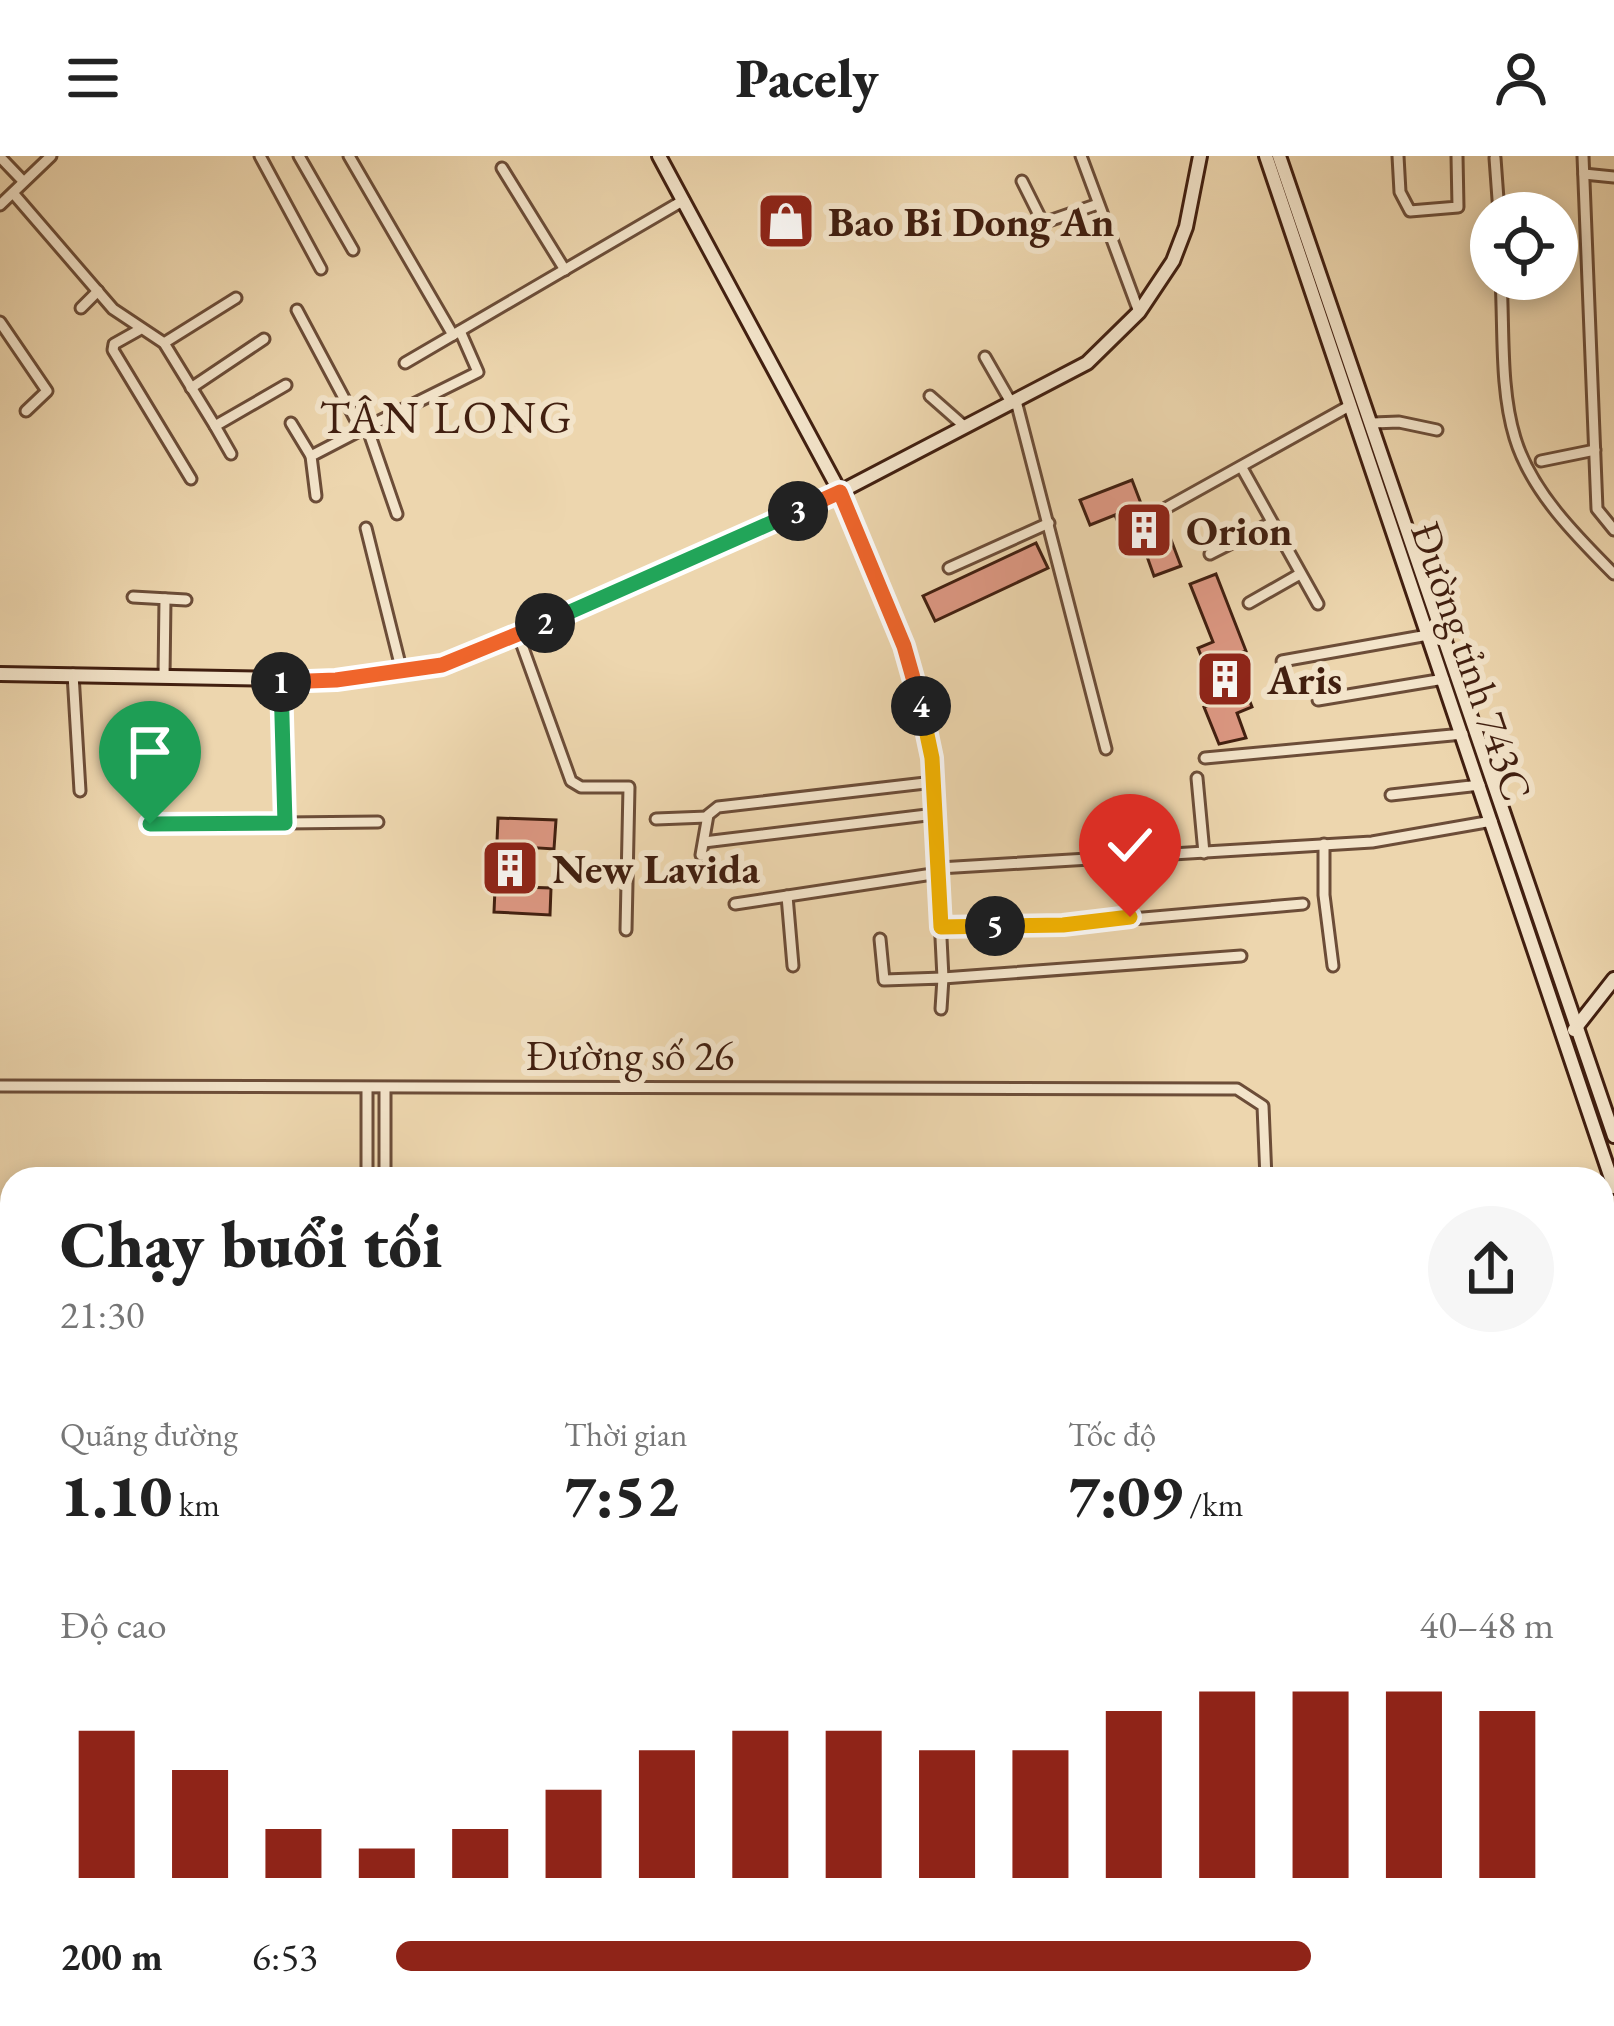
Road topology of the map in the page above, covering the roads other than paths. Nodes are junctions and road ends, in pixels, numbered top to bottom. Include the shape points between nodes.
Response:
1 (51, 156) edge
2 (260, 156) edge
3 (299, 156) edge
4 (349, 156) edge
5 (659, 156) edge
6 (1081, 156) edge
7 (1199, 156) edge
8 (1266, 156) edge
9 (1279, 156) edge
10 (1398, 156) edge
11 (1457, 156) edge
12 (1583, 156) edge
13 (0, 157) edge
14 (1495, 158) edge
15 (502, 168) dead end
16 (1584, 174) junction
17 (1614, 177) edge
18 (23, 181) junction
19 (1022, 181) dead end
20 (1497, 192) edge
21 (13, 193) junction
22 (684, 200) junction
23 (1098, 204) junction
24 (0, 206) edge
25 (353, 250) dead end
26 (321, 269) dead end
27 (565, 270) junction
28 (98, 291) junction
29 (236, 298) dead end
30 (1503, 300) edge
31 (81, 308) dead end
32 (297, 310) dead end
33 (1139, 312) junction
34 (0, 322) edge
35 (139, 330) junction
36 (457, 333) junction
37 (263, 339) dead end
38 (164, 344) junction
39 (985, 357) dead end
40 (405, 363) dead end
41 (286, 385) dead end
42 (191, 388) junction
43 (930, 396) dead end
44 (1014, 402) junction
45 (1351, 405) junction
46 (26, 411) dead end
47 (291, 423) dead end
48 (1373, 423) junction
49 (215, 426) junction
50 (964, 426) junction
51 (364, 428) junction
52 (1437, 430) dead end
53 (1595, 450) junction
54 (231, 454) dead end
55 (311, 456) junction
56 (1541, 461) dead end
57 (1242, 468) junction
58 (191, 479) dead end
59 (840, 492) junction
60 (316, 496) dead end
61 (1166, 508) dead end
62 (397, 514) dead end
63 (1271, 523) junction
64 (1048, 524) junction
65 (366, 528) dead end
66 (1614, 530) edge
67 (1210, 554) dead end
68 (949, 568) dead end
69 (1300, 574) junction
70 (1614, 574) edge
71 (133, 597) dead end
72 (165, 599) junction
73 (186, 600) dead end
74 (1249, 603) dead end
75 (1318, 604) dead end
76 (518, 634) junction
77 (1428, 635) junction
78 (1282, 662) dead end
79 (402, 671) junction
80 (0, 674) edge
81 (73, 674) junction
82 (164, 677) junction
83 (1444, 679) junction
84 (281, 680) junction
85 (1318, 700) dead end
86 (1463, 734) junction
87 (1106, 749) dead end
88 (1205, 758) dead end
89 (1197, 778) dead end
90 (934, 782) junction
91 (1480, 784) junction
92 (80, 791) dead end
93 (1391, 795) dead end
94 (935, 814) junction
95 (707, 817) junction
96 (656, 819) dead end
97 (1492, 820) junction
98 (378, 822) dead end
99 (285, 823) junction
100 (150, 824) dead end
101 (704, 842) junction
102 (1324, 844) junction
103 (1204, 853) junction
104 (701, 855) dead end
105 (939, 870) junction
106 (787, 896) junction
107 (735, 904) dead end
108 (1304, 904) dead end
109 (941, 927) junction
110 (626, 930) dead end
111 (880, 939) dead end
112 (1241, 956) dead end
113 (793, 966) dead end
114 (1333, 966) dead end
115 (943, 979) junction
116 (1614, 979) edge
117 (941, 1009) dead end
118 (1578, 1025) junction
119 (1568, 1039) junction
120 (0, 1086) edge
121 (367, 1088) junction
122 (385, 1088) junction
123 (1614, 1136) edge
124 (367, 1167) edge
125 (385, 1167) edge
126 (1266, 1167) edge
127 (1608, 1167) edge

1 - 18 street
2 - 26 street
3 - 25 street
4 - 36 street
5 - 22 main road
6 - 23 street
7 - 33 main road via 1182,242
8 - 45 main road, Đường tỉnh 743C
9 - 48 main road, Đường tỉnh 743C
10 - 11 street via 1410,211 1458,207
12 - 16 street
13 - 18 street
14 - 20 street
15 - 27 street
16 - 17 street
16 - 53 street
18 - 21 street
19 - 23 street via 1043,223
21 - 24 street
21 - 28 street
22 - 27 street
22 - 59 main road
23 - 33 street
27 - 36 street
28 - 31 street
28 - 35 street
29 - 38 street
30 - 70 street via 1516,444 1567,524
32 - 51 street
33 - 44 main road via 1087,363
34 - 46 street via 48,394
35 - 38 street
35 - 58 street via 113,350
36 - 40 street
36 - 51 street via 478,372
37 - 42 street
38 - 42 street
39 - 44 street
41 - 49 street
42 - 49 street
43 - 50 street
44 - 50 main road
44 - 64 street
45 - 57 street
45 - 77 main road, Đường tỉnh 743C
47 - 55 street
48 - 52 street
48 - 118 main road, Đường tỉnh 743C
49 - 54 street
50 - 59 main road
51 - 55 street
51 - 62 street
53 - 56 street
53 - 66 street via 1597,509
55 - 60 street
57 - 61 street
57 - 63 street
59 - 76 main road
59 - 90 street via 904,646
63 - 67 street
63 - 69 street
64 - 68 street
64 - 87 street
65 - 79 street
69 - 74 street
69 - 75 street
71 - 72 street
72 - 73 street
72 - 82 street
76 - 79 main road via 442,665
76 - 110 street via 571,781 629,787
77 - 78 street
77 - 83 main road, Đường tỉnh 743C
79 - 84 main road
80 - 81 main road
81 - 82 main road
81 - 92 street
82 - 84 main road
83 - 85 street
83 - 86 main road, Đường tỉnh 743C
84 - 99 street
86 - 88 street
86 - 91 main road, Đường tỉnh 743C
89 - 103 street
90 - 94 street
90 - 95 street via 718,807
91 - 93 street
91 - 97 main road, Đường tỉnh 743C
94 - 101 street
94 - 105 street
95 - 96 street
95 - 101 street
97 - 102 street
97 - 119 main road, Đường tỉnh 743C
98 - 99 street
99 - 100 street
101 - 104 street
102 - 103 street
102 - 114 street
103 - 105 street
105 - 106 street
105 - 109 street
106 - 107 street
106 - 113 street
108 - 109 street
109 - 115 street
111 - 115 street via 884,980
112 - 115 street
115 - 117 street
116 - 118 main road
118 - 119 main road
118 - 123 main road, Đường tỉnh 743C
119 - 127 main road, Đường tỉnh 743C
120 - 121 street, Đường số 26
121 - 122 street, Đường số 26
121 - 124 street
122 - 125 street
122 - 126 street, Đường số 26 via 1237,1088 1257,1099 1266,1117

